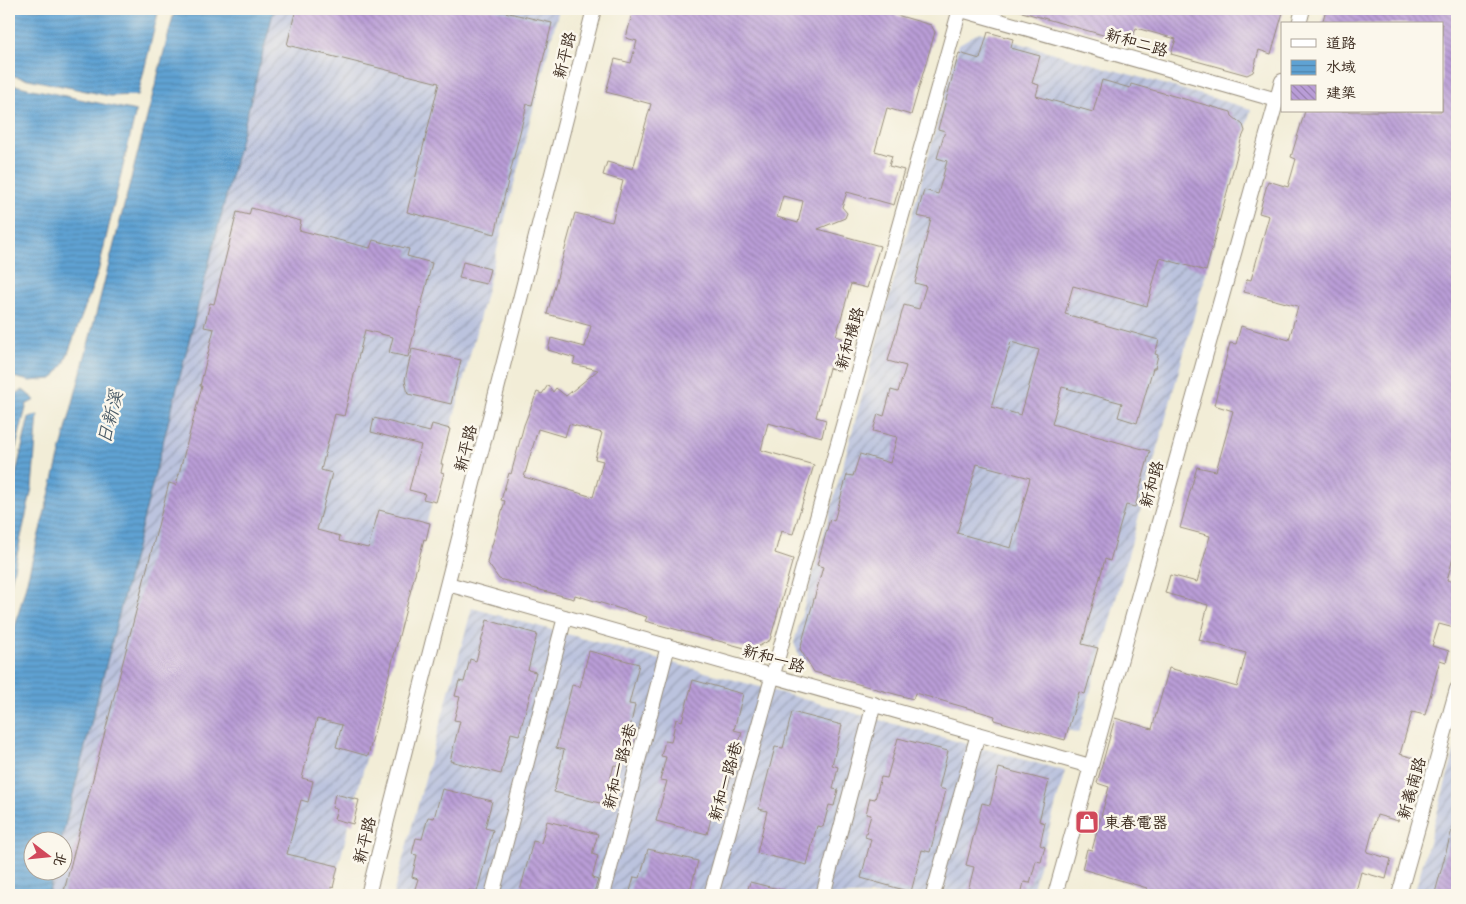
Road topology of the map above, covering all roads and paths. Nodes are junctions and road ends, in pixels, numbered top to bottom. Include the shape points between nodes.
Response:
1 (594, 9) edge
2 (959, 9) edge
3 (1303, 9) edge
4 (1300, 22) edge
5 (1281, 85) edge
6 (1277, 100) junction
7 (448, 584) junction
8 (565, 617) junction
9 (668, 646) junction
10 (772, 676) junction
11 (1457, 689) edge
12 (874, 704) junction
13 (978, 734) junction
14 (1090, 766) junction
15 (368, 895) edge
16 (492, 895) edge
17 (603, 895) edge
18 (711, 895) edge
19 (822, 895) edge
20 (933, 895) edge
21 (1055, 895) edge
22 (1399, 895) edge

1 - 7 street, 新平路
2 - 6 street, 新和二路
2 - 10 street, 新和橫路
3 - 4 street
5 - 6 street, 新和路
6 - 14 street, 新和路
7 - 8 street, 新和一路
7 - 15 street, 新平路
8 - 9 street, 新和一路
8 - 16 street
9 - 10 street, 新和一路
9 - 17 street, 新和一路3巷
10 - 12 street, 新和一路
10 - 18 street, 新和一路1巷
11 - 22 street, 新義南路
12 - 13 street, 新和一路
12 - 19 street
13 - 14 street, 新和一路
13 - 20 street
14 - 21 street, 新和路

